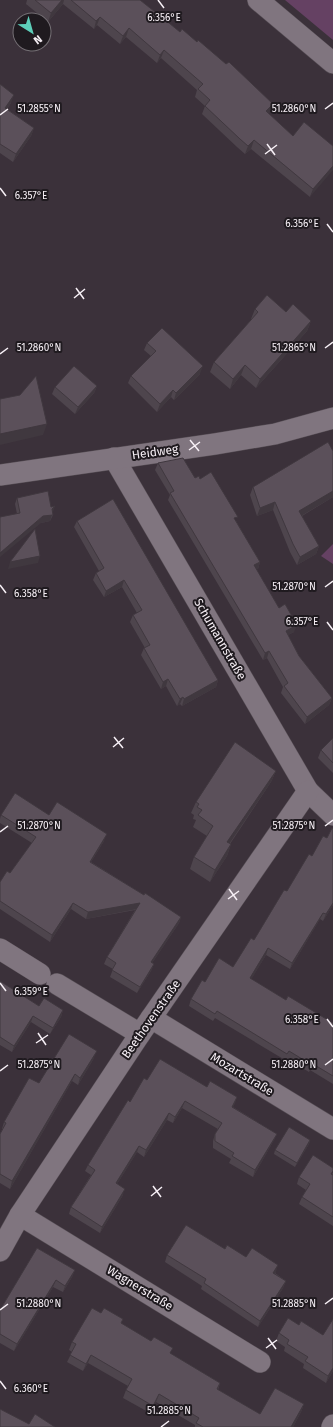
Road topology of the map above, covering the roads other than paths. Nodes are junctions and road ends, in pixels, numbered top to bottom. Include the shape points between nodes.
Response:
1 (258, 0) edge
2 (333, 63) edge
3 (333, 418) edge
4 (114, 458) junction
5 (0, 474) edge
6 (308, 791) junction
7 (333, 815) edge
8 (0, 949) edge
9 (145, 1026) junction
10 (333, 1130) edge
11 (20, 1215) junction
12 (0, 1251) edge
13 (260, 1362) dead end

1 - 2 street
3 - 4 street, Heidweg via 275,434
4 - 5 street, Heidweg
4 - 6 street, Schumannstraße
6 - 7 street, Schumannstraße
6 - 9 street, Beethovenstraße
8 - 9 street, Mozartstraße via 49,979
9 - 10 street, Mozartstraße
9 - 11 street, Beethovenstraße
11 - 12 street, Beethovenstraße
11 - 13 street, Wagnerstraße

